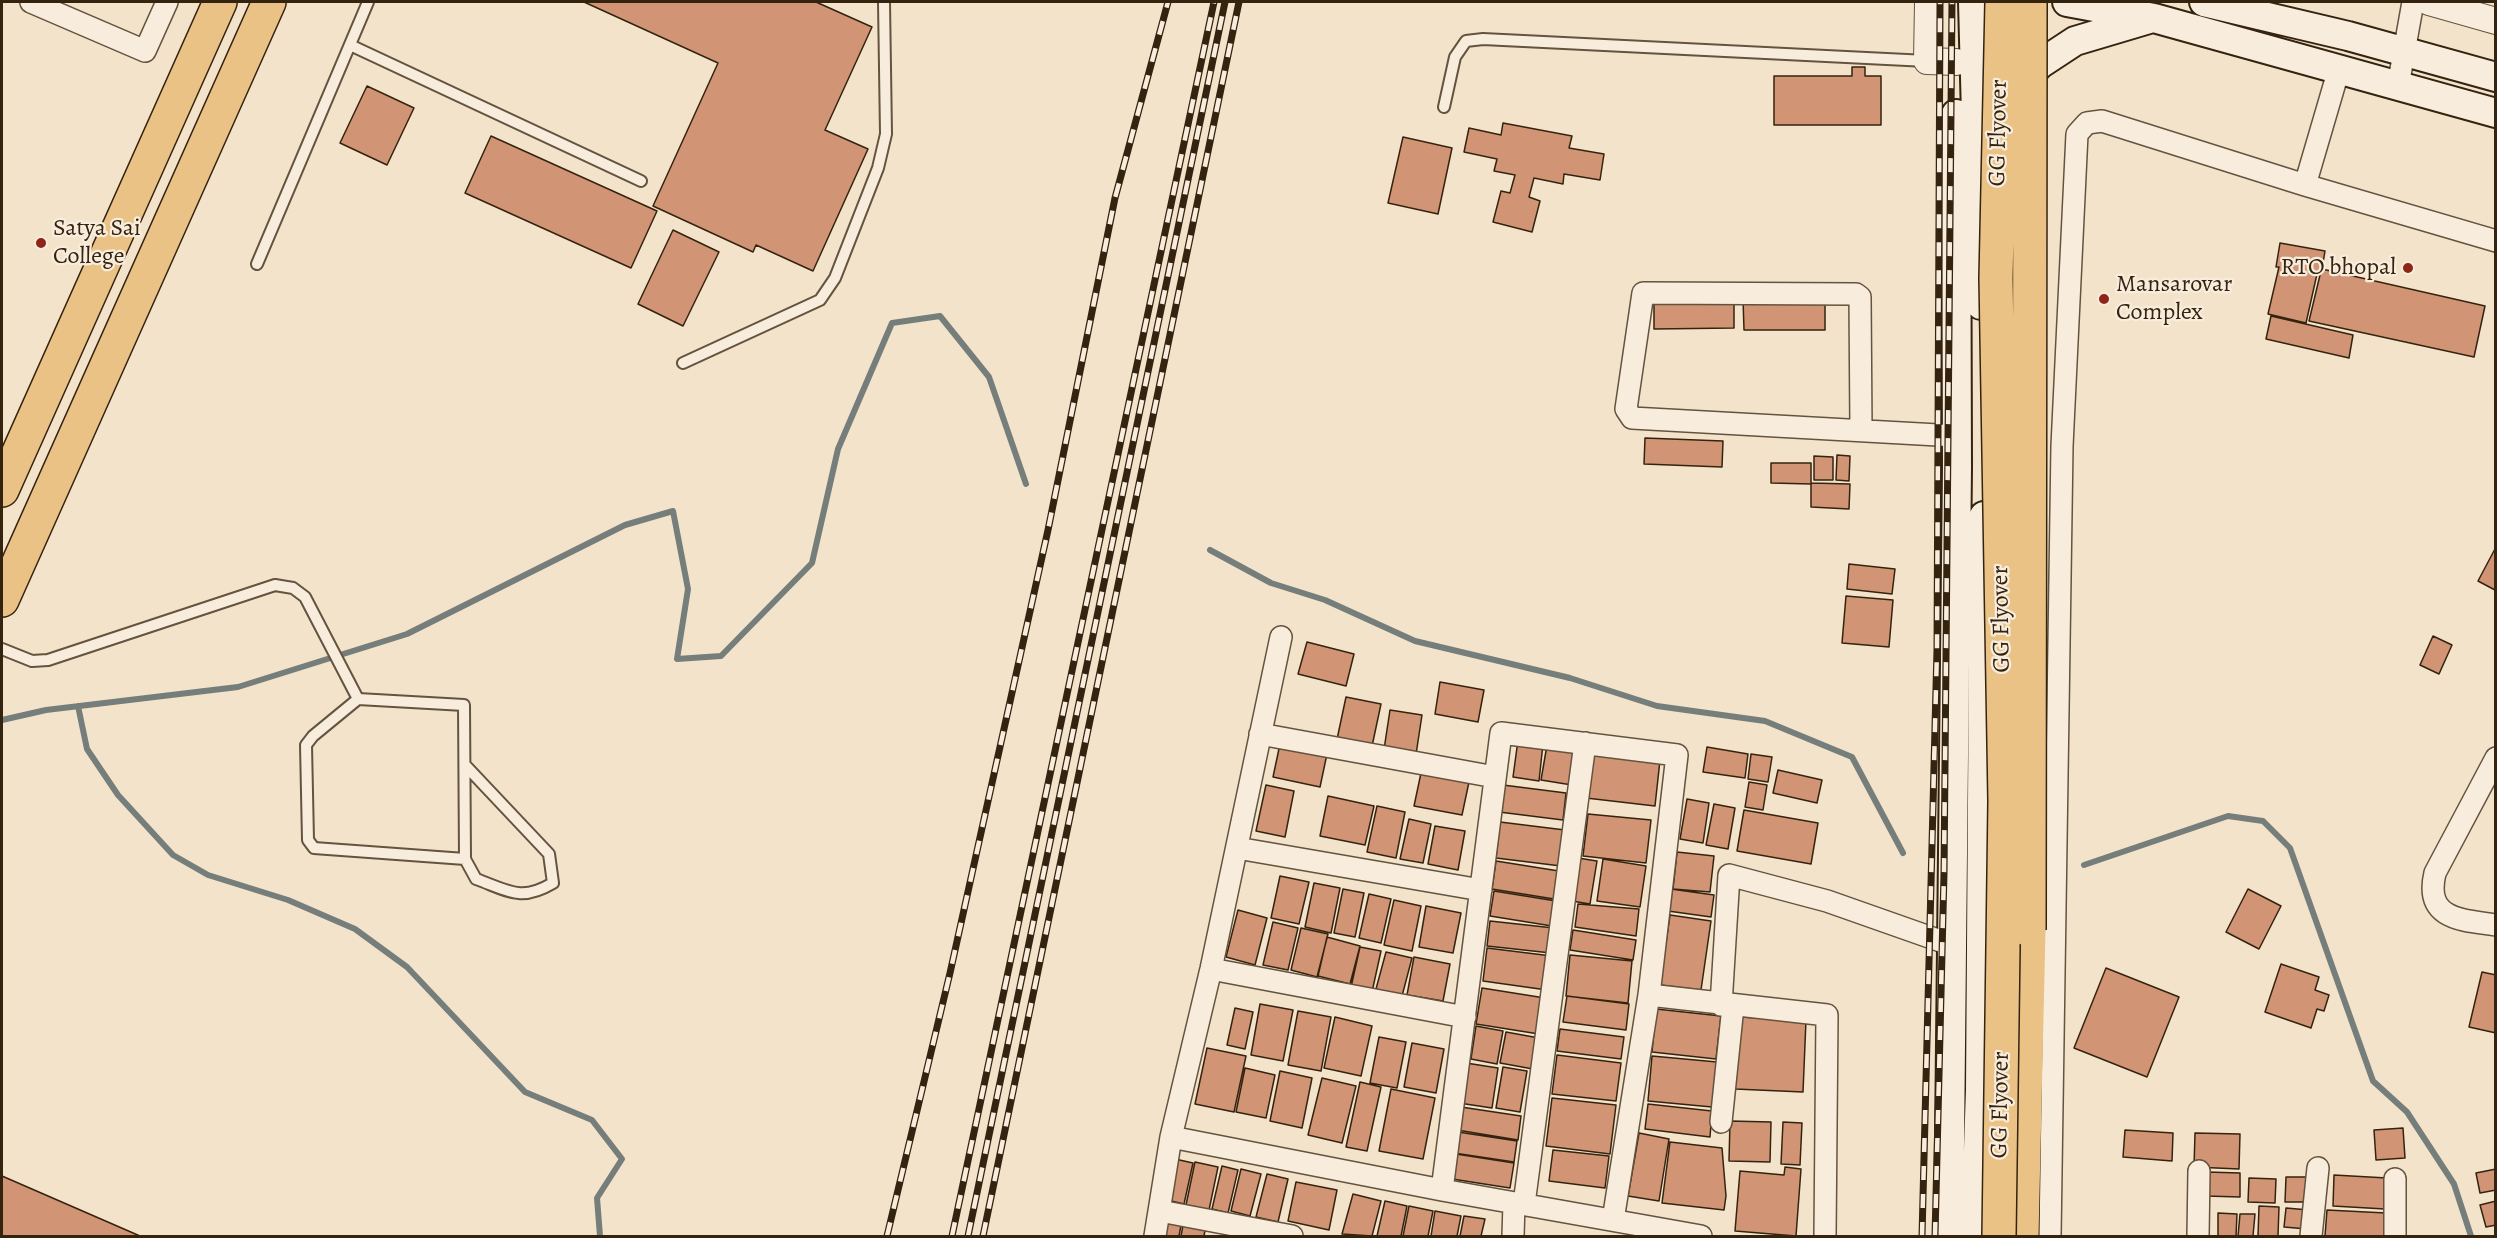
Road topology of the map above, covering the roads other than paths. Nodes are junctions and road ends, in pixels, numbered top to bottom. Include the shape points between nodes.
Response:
1 (31, 2) edge
2 (167, 2) edge
3 (220, 2) edge
4 (270, 2) edge
5 (368, 2) edge
6 (884, 2) edge
7 (1928, 2) edge
8 (1955, 2) edge
9 (1973, 2) edge
10 (2002, 2) edge
11 (2030, 2) edge
12 (2067, 2) edge
13 (2204, 2) edge
14 (2414, 2) edge
15 (2429, 2) edge
16 (2154, 18) junction
17 (2496, 21) edge
18 (350, 45) junction
19 (2404, 52) junction
20 (1928, 61) junction
21 (1956, 62) junction
22 (2338, 69) junction
23 (2496, 77) edge
24 (2398, 86) junction
25 (1444, 107) dead end
26 (2496, 113) edge
27 (1976, 132) junction
28 (641, 181) dead end
29 (2305, 185) junction
30 (2496, 241) edge
31 (256, 264) dead end
32 (683, 363) dead end
33 (1860, 430) junction
34 (1956, 436) junction
35 (2, 490) edge
36 (2, 600) edge
37 (1281, 637) dead end
38 (2, 649) edge
39 (358, 699) junction
40 (1260, 735) junction
41 (1585, 743) junction
42 (2496, 758) edge
43 (465, 765) junction
44 (1495, 777) junction
45 (1237, 848) junction
46 (465, 859) junction
47 (1481, 890) junction
48 (2496, 925) edge
49 (1952, 945) junction
50 (1211, 969) junction
51 (1649, 995) junction
52 (1727, 1005) junction
53 (1465, 1017) junction
54 (1721, 1122) dead end
55 (1171, 1137) junction
56 (2319, 1168) dead end
57 (2199, 1171) dead end
58 (2395, 1179) dead end
59 (1442, 1190) junction
60 (1519, 1204) junction
61 (1160, 1211) junction
62 (1613, 1220) junction
63 (1218, 1230) edge
64 (1155, 1236) edge
65 (1292, 1236) edge
66 (1514, 1236) edge
67 (1701, 1236) edge
68 (1825, 1236) edge
69 (1949, 1236) edge
70 (1975, 1236) edge
71 (1999, 1236) edge
72 (2022, 1236) edge
73 (2050, 1236) edge
74 (2198, 1236) edge
75 (2311, 1236) edge
76 (2395, 1236) edge

1 - 2 street via 145,51
3 - 35 main road
4 - 36 main road
5 - 18 lane
6 - 32 lane via 886,135 878,168 835,278 820,300
7 - 20 street
8 - 21 main road
9 - 27 main road
10 - 71 main road, GG Flyover, bridge via 1996,278 2005,801
11 - 72 main road, GG Flyover, bridge via 2029,930
12 - 16 main road
13 - 19 main road
14 - 19 street
15 - 17 street
16 - 22 main road
16 - 27 main road via 2066,47 2040,64
18 - 28 lane
18 - 31 lane
19 - 23 main road
19 - 24 street
20 - 21 street
20 - 25 lane via 1482,39 1466,41 1459,48
21 - 34 main road
22 - 24 main road
22 - 29 street
24 - 26 main road
27 - 70 main road via 1984,486 1984,774
29 - 30 street
29 - 73 street via 2102,121 2087,123 2077,134 2062,446
33 - 33 street via 1632,418 1626,409 1643,292 1856,294 1860,297
33 - 34 street
34 - 49 main road
37 - 40 street
38 - 39 lane via 32,661 48,660 275,585 293,588 305,597
39 - 43 lane via 464,705
39 - 46 lane via 306,745 308,840 314,848
40 - 44 street
40 - 45 street
41 - 44 street via 1501,733
41 - 51 street via 1677,755
41 - 60 street
42 - 48 street via 2435,873 2433,886 2436,902 2445,914
43 - 46 lane
43 - 46 lane via 549,854 553,883 535,894 515,893 476,879
44 - 47 street
45 - 47 street
45 - 50 street
47 - 53 street
49 - 52 street via 1827,901 1729,875
49 - 69 main road
50 - 53 street
50 - 55 street
51 - 52 street
51 - 62 street
52 - 54 street
52 - 68 street via 1827,1015
53 - 59 street
55 - 59 street
55 - 61 street
56 - 75 street
57 - 74 street
58 - 76 street
59 - 60 street
60 - 62 street
60 - 66 street
61 - 63 street
61 - 64 street
62 - 67 street
63 - 65 street

